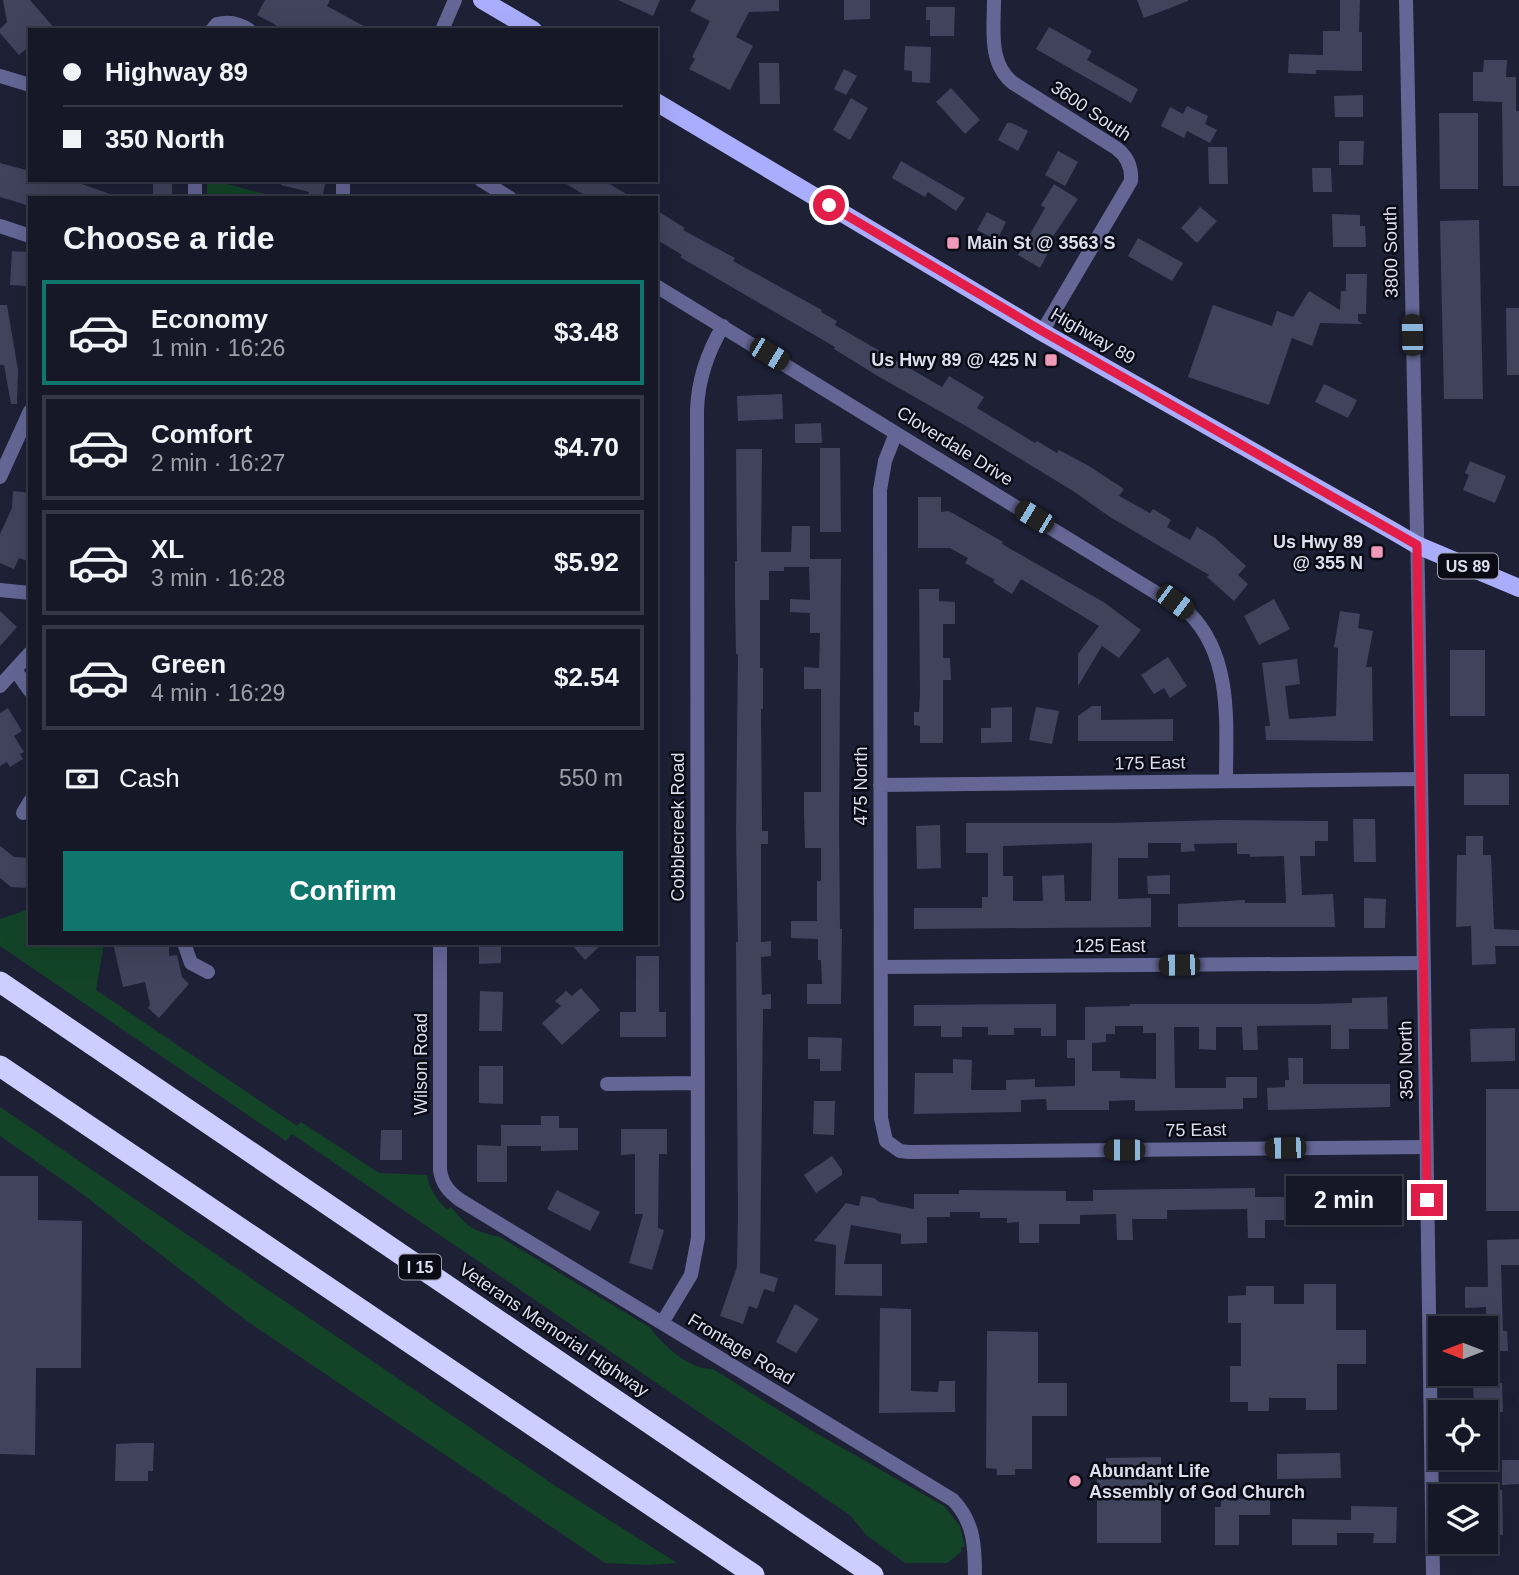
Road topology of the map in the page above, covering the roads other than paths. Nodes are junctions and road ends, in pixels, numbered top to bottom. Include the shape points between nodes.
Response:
1 (455, 0) edge
2 (482, 0) edge
3 (993, 0) edge
4 (1406, 0) edge
5 (215, 27) edge
6 (245, 28) edge
7 (443, 28) edge
8 (530, 28) edge
9 (0, 75) edge
10 (28, 84) edge
11 (658, 104) edge
12 (484, 182) edge
13 (507, 196) edge
14 (0, 226) edge
15 (28, 235) edge
16 (658, 287) edge
17 (723, 326) junction
18 (1042, 331) junction
19 (28, 415) edge
20 (896, 433) junction
21 (0, 477) edge
22 (1417, 545) junction
23 (1519, 587) edge
24 (0, 590) edge
25 (28, 593) edge
26 (28, 656) edge
27 (16, 671) junction
28 (0, 686) edge
29 (28, 688) edge
30 (1420, 779) junction
31 (1226, 781) junction
32 (880, 785) junction
33 (185, 945) edge
34 (440, 945) edge
35 (1423, 964) junction
36 (881, 967) junction
37 (208, 972) dead end
38 (0, 982) edge
39 (0, 1066) edge
40 (698, 1083) junction
41 (607, 1084) dead end
42 (887, 1141) joint
43 (1426, 1147) junction
44 (444, 1184) joint
45 (662, 1323) junction
46 (754, 1575) edge
47 (873, 1575) edge
48 (975, 1575) edge
49 (1433, 1575) edge

1 - 7 street
2 - 8 main road
3 - 18 street, 3600 South via 994,48 1002,72 1116,148 1131,175
4 - 22 street, 3800 South
5 - 6 street via 237,24
9 - 10 street
11 - 18 main road, Highway 89 / US 89
12 - 13 street
14 - 15 street
16 - 17 street, Cloverdale Drive
17 - 20 street, Cloverdale Drive
17 - 40 street, Cobblecreek Road via 707,357 697,410
18 - 22 main road, Highway 89 / US 89
19 - 21 street
20 - 31 street, Cloverdale Drive via 1175,602 1198,621 1223,679
20 - 32 street, 475 North via 880,490
22 - 23 main road, Highway 89 / US 89
22 - 30 street, 350 North
24 - 25 street
26 - 27 street
27 - 28 street
27 - 29 street
30 - 31 street, 175 East
30 - 35 street, 350 North
31 - 32 street, 175 East
32 - 36 street, 475 North
33 - 37 street via 191,963
34 - 44 street, Wilson Road via 440,1170
35 - 36 street, 125 East
35 - 43 street, 350 North
36 - 42 street, 475 North via 881,1118
38 - 47 highway, Veterans Memorial Highway / I 15
39 - 46 highway
40 - 41 street
40 - 45 street, Cobblecreek Road via 697,1251 687,1285
42 - 43 street, 75 East via 909,1152
43 - 49 street, 350 North
44 - 45 street, Frontage Road via 460,1200
45 - 48 street, Frontage Road via 953,1500 973,1533

